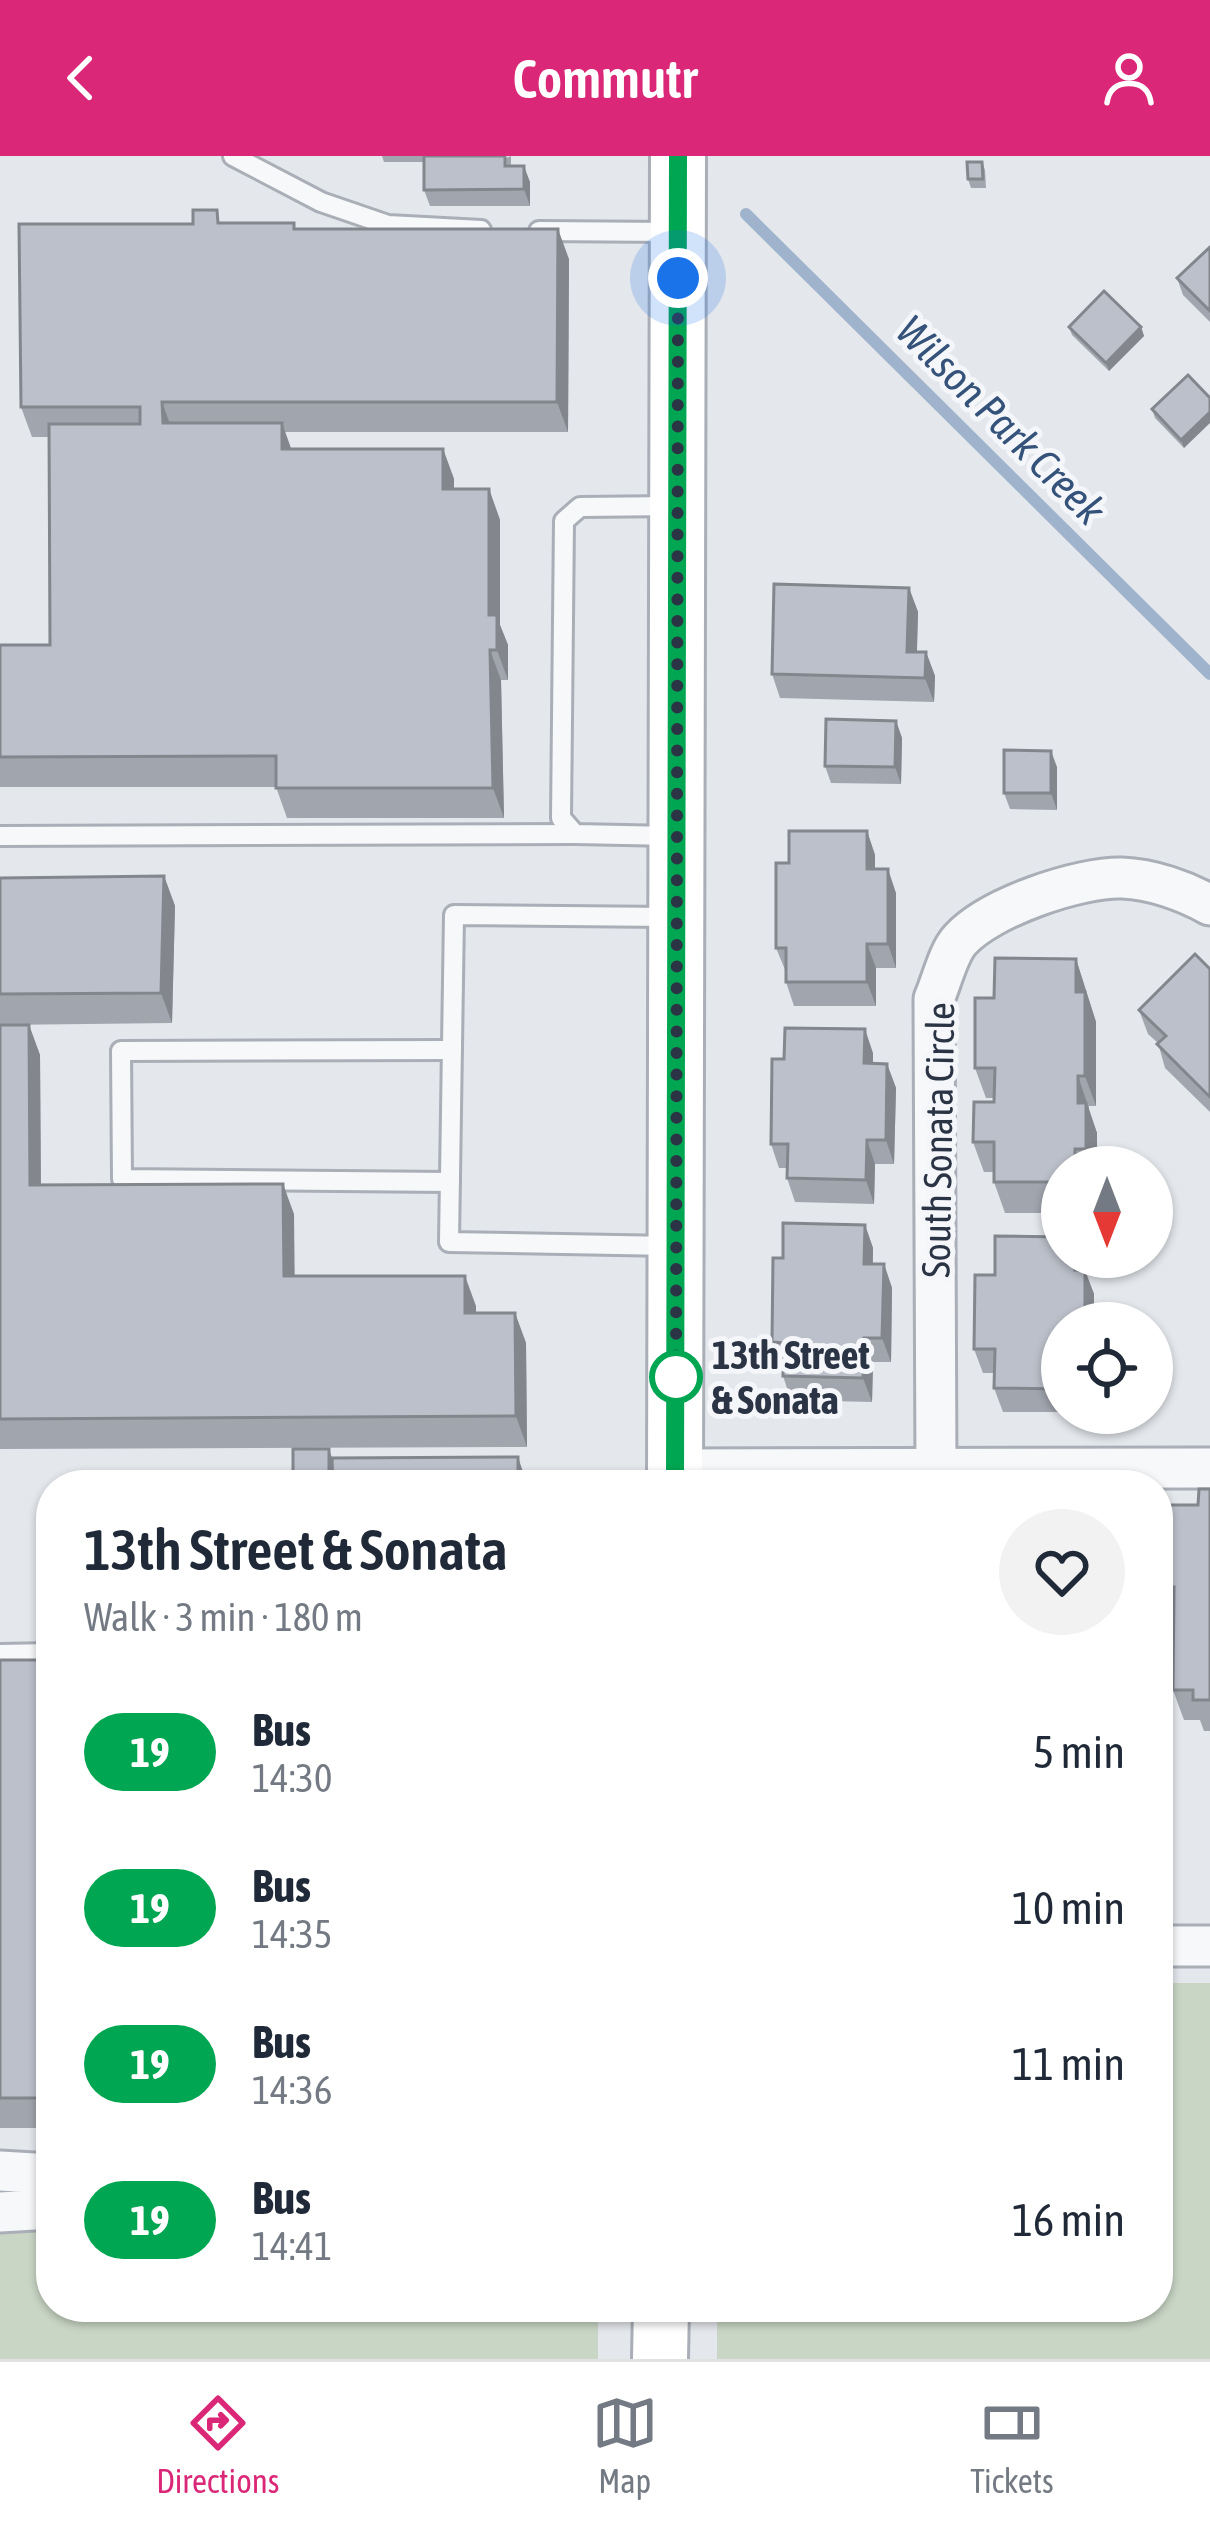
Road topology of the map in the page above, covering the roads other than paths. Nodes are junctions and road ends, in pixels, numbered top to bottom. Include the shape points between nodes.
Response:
1 (233, 156) edge
2 (678, 156) edge
3 (499, 230) edge
4 (521, 230) edge
5 (678, 232) junction
6 (677, 506) junction
7 (574, 834) junction
8 (0, 836) edge
9 (677, 836) junction
10 (1210, 905) edge
11 (677, 917) junction
12 (452, 1050) junction
13 (450, 1182) junction
14 (676, 1246) junction
15 (1210, 1468) edge
16 (936, 1469) junction
17 (676, 1470) edge
18 (904, 1470) edge
19 (36, 1653) edge
20 (0, 1654) edge
21 (1173, 1946) edge
22 (1210, 1946) edge
23 (0, 2171) edge
24 (36, 2173) edge
25 (36, 2211) edge
26 (0, 2212) edge
27 (661, 2322) edge
28 (660, 2359) edge

1 - 3 lane via 321,202 388,225
2 - 5 street
4 - 5 lane
5 - 6 street
6 - 7 lane via 580,507 564,521 561,818
6 - 9 street
7 - 8 lane
7 - 9 lane
9 - 11 street
10 - 16 street, South Sonata Circle via 1120,878 1005,909 959,940 934,999
11 - 12 lane via 454,915
11 - 14 street
12 - 13 lane
12 - 13 lane via 121,1051 122,1179
13 - 14 lane via 449,1242
14 - 17 street
15 - 16 street
16 - 18 street
19 - 20 lane
21 - 22 street
23 - 24 street
25 - 26 street
27 - 28 street

